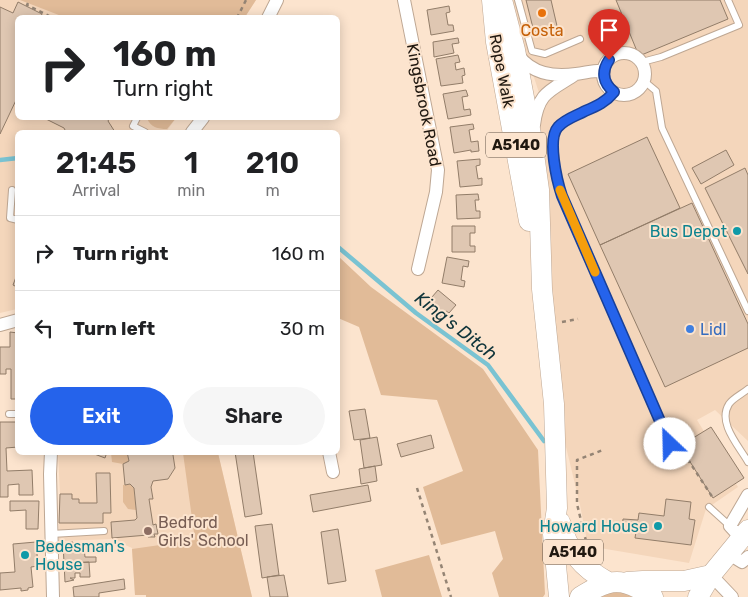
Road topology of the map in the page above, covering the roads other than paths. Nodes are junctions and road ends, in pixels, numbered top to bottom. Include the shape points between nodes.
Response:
1 (277, 0) edge
2 (404, 0) edge
3 (492, 0) edge
4 (502, 0) edge
5 (518, 0) edge
6 (728, 0) edge
7 (270, 15) edge
8 (580, 39) dead end
9 (515, 50) junction
10 (642, 62) junction
11 (604, 71) junction
12 (576, 74) junction
13 (644, 81) junction
14 (614, 92) junction
15 (136, 120) edge
16 (201, 120) edge
17 (141, 130) edge
18 (194, 130) edge
19 (532, 140) junction
20 (12, 190) dead end
21 (15, 219) edge
22 (418, 269) dead end
23 (542, 289) junction
24 (748, 311) edge
25 (15, 321) edge
26 (0, 326) edge
27 (748, 389) edge
28 (10, 414) dead end
29 (15, 414) edge
30 (670, 444) road end
31 (51, 455) edge
32 (329, 455) edge
33 (748, 462) edge
34 (332, 472) dead end
35 (748, 496) edge
36 (557, 508) junction
37 (710, 508) dead end
38 (104, 531) dead end
39 (50, 534) junction
40 (739, 537) edge
41 (711, 575) junction
42 (617, 582) junction
43 (52, 597) edge
44 (559, 597) edge
45 (580, 597) edge
46 (653, 597) edge
47 (698, 597) edge
48 (732, 597) edge

1 - 7 street
2 - 22 street, Kingsbrook Road via 438,170
3 - 23 main road, Rope Walk / A5140 via 496,42
4 - 9 main road, Rope Walk / A5140
5 - 8 lane via 532,51 545,54
6 - 10 lane via 739,25
9 - 12 street via 521,60 536,71
9 - 19 main road, Rope Walk / A5140
10 - 11 street via 632,54 620,54 609,60
10 - 13 street
11 - 12 street
11 - 14 street via 606,83
12 - 19 street via 539,102
13 - 14 street via 632,93
13 - 24 lane via 656,91 662,128
14 - 30 lane via 604,103 564,121 555,131 557,178 565,204
15 - 17 lane via 132,126
16 - 18 street
19 - 23 main road, Rope Walk / A5140 via 539,190
20 - 21 lane via 10,218
23 - 36 main road, Rope Walk / A5140 via 554,404
25 - 26 street
27 - 33 lane via 730,403 725,414 726,424
28 - 29 lane
31 - 39 street
32 - 34 street
35 - 40 street
36 - 42 main road, Rope Walk / A5140 via 568,546 595,575
36 - 44 main road, Rope Walk / A5140 via 553,534
37 - 40 lane
38 - 39 lane
39 - 43 street
40 - 41 main road
41 - 42 main road via 684,581
41 - 47 main road
41 - 48 street
42 - 45 main road via 594,588
42 - 46 main road, Rope Walk

